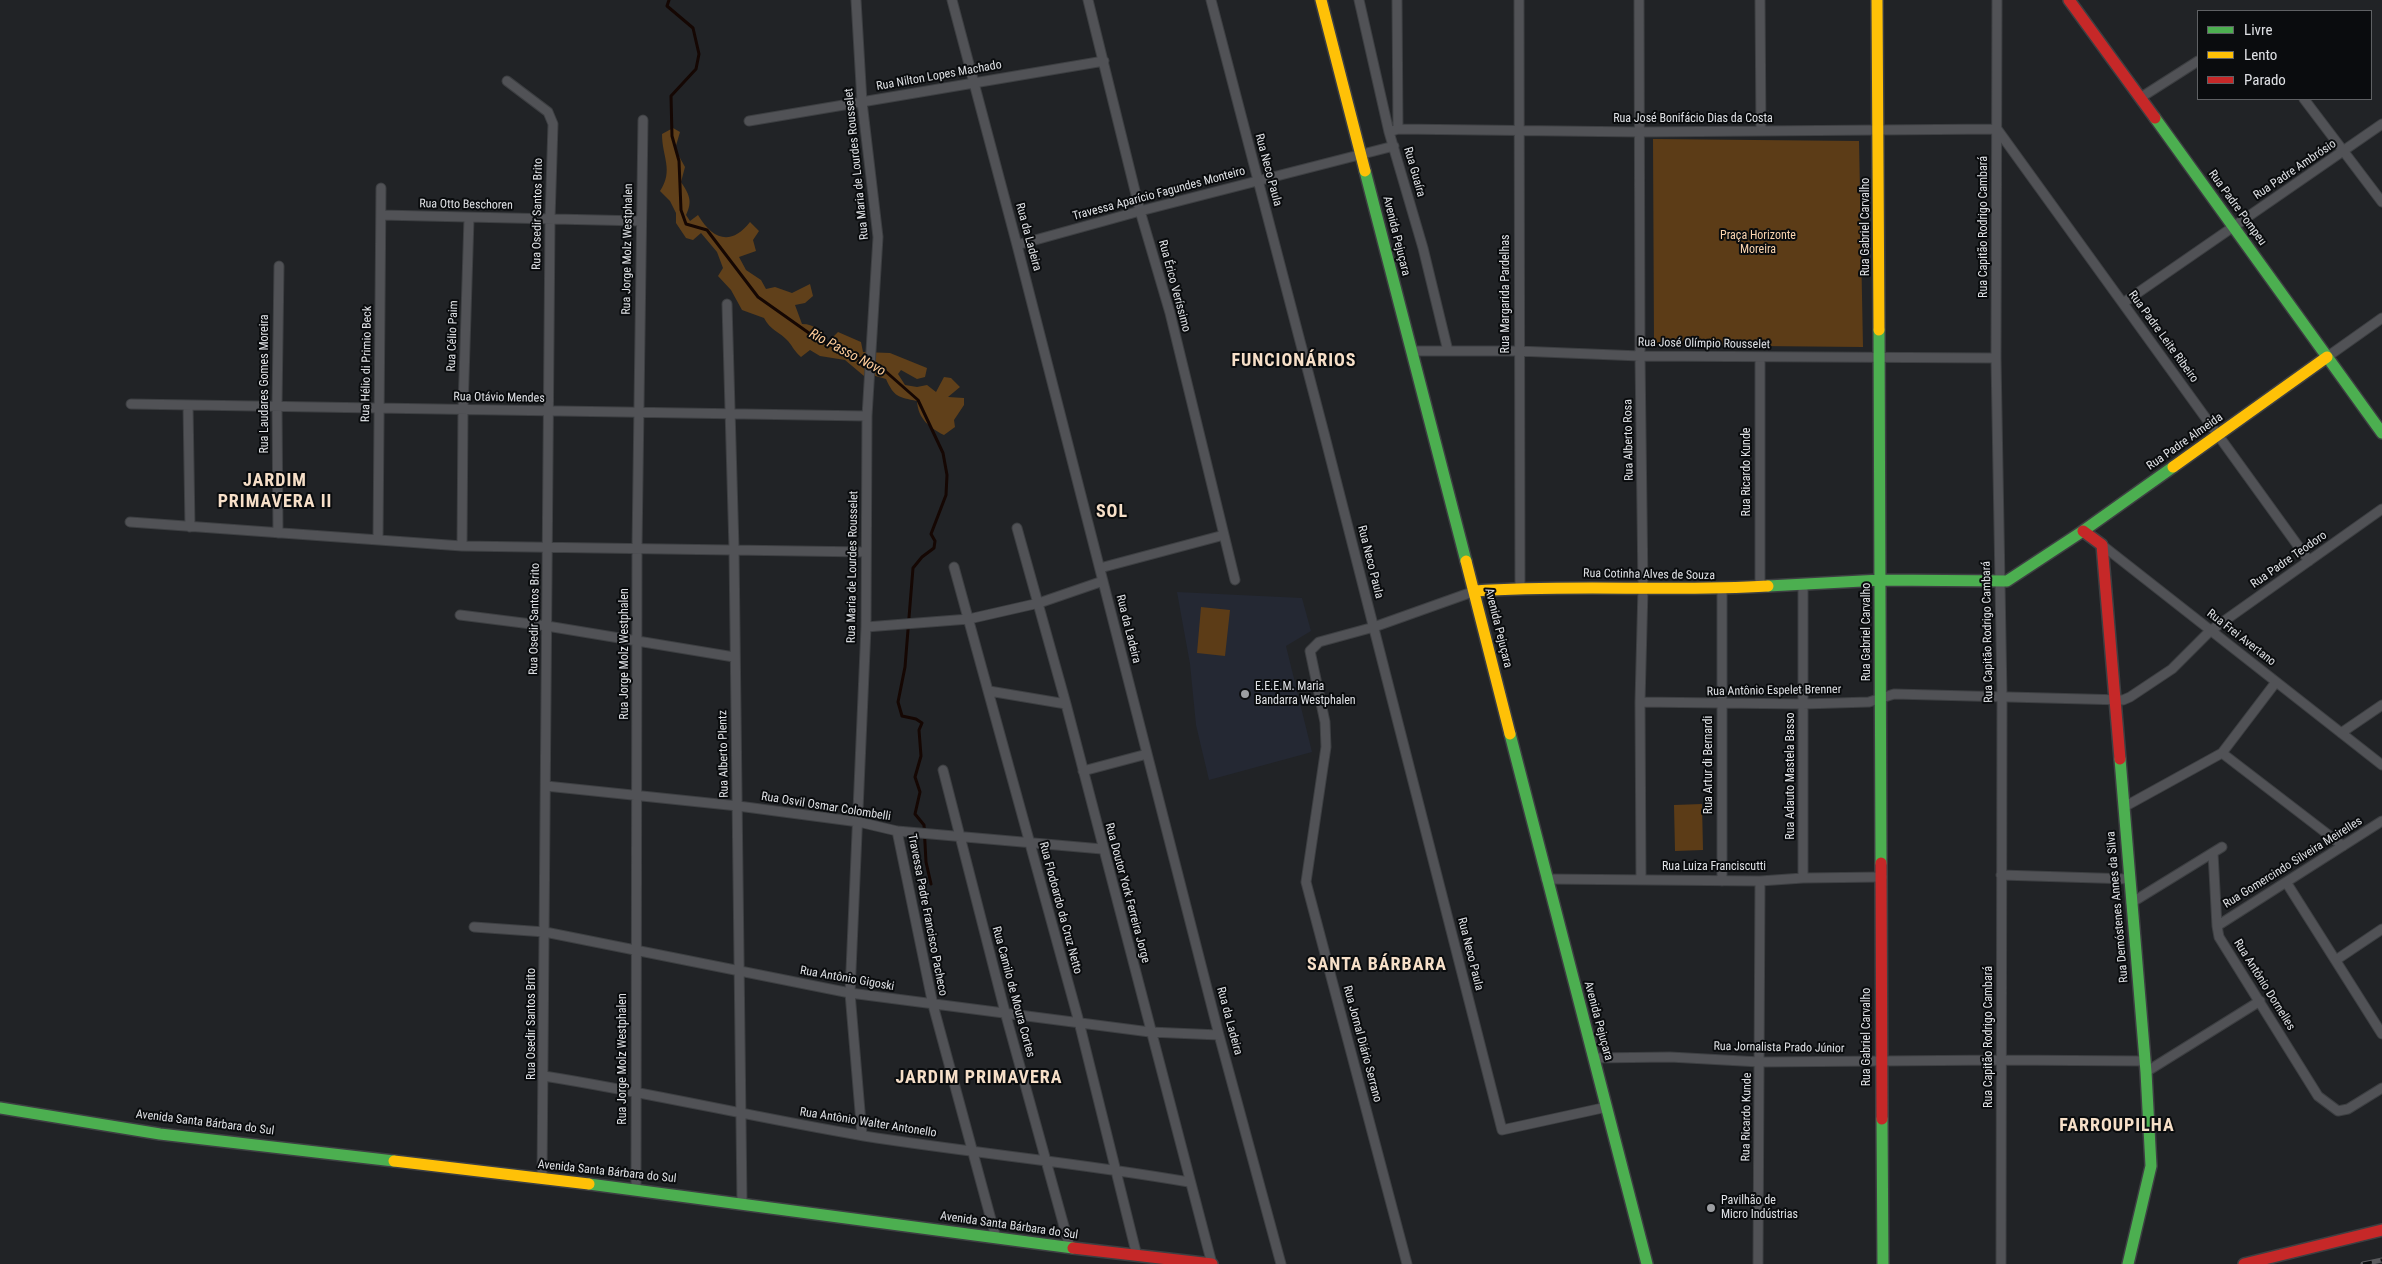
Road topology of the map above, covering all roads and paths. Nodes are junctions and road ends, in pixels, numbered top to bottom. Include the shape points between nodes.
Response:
1 (856, 0) edge
2 (952, 0) edge
3 (1088, 0) edge
4 (1211, 0) edge
5 (1320, 0) edge
6 (1359, 0) edge
7 (1398, 0) edge
8 (1519, 0) edge
9 (1638, 0) edge
10 (1760, 0) edge
11 (1877, 0) edge
12 (1997, 0) edge
13 (2069, 0) edge
14 (1104, 61) junction
15 (2197, 62) edge
16 (507, 81) dead end
17 (974, 83) junction
18 (2140, 98) junction
19 (2305, 100) edge
20 (862, 102) junction
21 (643, 120) dead end
22 (749, 121) dead end
23 (2382, 124) edge
24 (1879, 129) junction
25 (1997, 129) junction
26 (1394, 131) junction
27 (1519, 131) junction
28 (1761, 131) junction
29 (1640, 132) junction
30 (1394, 146) junction
31 (2345, 151) junction
32 (1361, 154) junction
33 (1258, 181) junction
34 (381, 188) dead end
35 (2382, 202) edge
36 (1140, 210) junction
37 (381, 215) junction
38 (469, 218) junction
39 (550, 220) junction
40 (640, 221) junction
41 (2234, 227) junction
42 (1017, 245) junction
43 (279, 266) dead end
44 (2123, 303) junction
45 (727, 304) dead end
46 (2382, 318) edge
47 (1412, 351) junction
48 (1448, 351) junction
49 (1518, 351) junction
50 (1640, 356) junction
51 (1760, 357) junction
52 (1880, 357) junction
53 (1996, 358) junction
54 (2327, 358) junction
55 (131, 404) dead end
56 (188, 405) junction
57 (277, 406) junction
58 (379, 408) junction
59 (463, 410) junction
60 (550, 411) junction
61 (639, 413) junction
62 (728, 414) junction
63 (867, 416) junction
64 (2382, 433) edge
65 (2218, 435) junction
66 (2382, 509) edge
67 (130, 522) dead end
68 (190, 526) junction
69 (1017, 528) dead end
70 (2083, 531) junction
71 (278, 533) junction
72 (1224, 535) junction
73 (378, 540) junction
74 (2102, 545) junction
75 (462, 546) junction
76 (548, 547) junction
77 (637, 548) junction
78 (734, 549) junction
79 (866, 552) junction
80 (2309, 560) junction
81 (954, 567) dead end
82 (1100, 568) junction
83 (1103, 580) junction
84 (1235, 580) dead end
85 (1881, 580) junction
86 (2000, 582) junction
87 (1803, 584) junction
88 (1760, 587) junction
89 (1520, 588) junction
90 (1644, 588) junction
91 (1722, 589) junction
92 (1474, 591) junction
93 (1039, 603) junction
94 (460, 615) dead end
95 (968, 619) junction
96 (547, 626) junction
97 (866, 627) junction
98 (1374, 627) junction
99 (2210, 631) junction
100 (638, 641) junction
101 (1310, 651) joint
102 (734, 657) junction
103 (2276, 682) junction
104 (989, 691) junction
105 (2002, 696) junction
106 (1881, 698) junction
107 (2116, 700) junction
108 (1640, 702) junction
109 (1066, 704) junction
110 (1803, 704) junction
111 (1722, 705) junction
112 (2382, 705) edge
113 (2342, 733) junction
114 (2222, 753) junction
115 (1147, 754) junction
116 (2382, 766) edge
117 (942, 770) dead end
118 (1083, 771) junction
119 (546, 786) junction
120 (638, 795) junction
121 (738, 806) junction
122 (2124, 807) junction
123 (2382, 821) edge
124 (859, 822) junction
125 (898, 830) junction
126 (959, 835) junction
127 (1030, 843) junction
128 (2343, 846) junction
129 (2222, 847) dead end
130 (1102, 849) junction
131 (2213, 853) junction
132 (2002, 875) junction
133 (1882, 877) junction
134 (1803, 878) junction
135 (1546, 879) junction
136 (1640, 879) junction
137 (2130, 879) junction
138 (1722, 881) junction
139 (1760, 881) junction
140 (2286, 882) junction
141 (2131, 903) junction
142 (2217, 926) junction
143 (474, 927) dead end
144 (2382, 929) edge
145 (545, 932) junction
146 (637, 951) junction
147 (2336, 960) junction
148 (738, 971) junction
149 (850, 993) junction
150 (2260, 1001) junction
151 (933, 1005) junction
152 (1005, 1012) junction
153 (1079, 1022) junction
154 (1150, 1032) junction
155 (2382, 1034) edge
156 (1219, 1035) junction
157 (1594, 1058) junction
158 (2001, 1060) junction
159 (1881, 1061) junction
160 (1760, 1062) junction
161 (2145, 1067) junction
162 (544, 1076) junction
163 (2382, 1088) edge
164 (635, 1090) junction
165 (1607, 1107) junction
166 (0, 1108) edge
167 (742, 1114) junction
168 (862, 1135) junction
169 (973, 1152) junction
170 (1046, 1159) junction
171 (1117, 1169) junction
172 (542, 1179) junction
173 (1190, 1182) junction
174 (636, 1188) junction
175 (742, 1202) junction
176 (2382, 1230) edge
177 (996, 1238) junction
178 (1070, 1248) junction
179 (1137, 1256) junction
180 (1212, 1264) edge
181 (1282, 1264) edge
182 (1407, 1264) edge
183 (1647, 1264) edge
184 (1758, 1264) edge
185 (1883, 1264) edge
186 (2001, 1264) edge
187 (2128, 1264) edge
188 (2244, 1264) edge

1 - 20 street, Rua Maria de Lourdes Rousselet
2 - 17 street, Rua da Ladeira
3 - 14 street, Rua Érico Veríssimo
4 - 33 street, Rua Neco Paula
5 - 32 street, Avenida Pejuçara
6 - 26 street, Rua Guaíra
7 - 26 street
8 - 27 street, Rua Margarida Pardelhas
9 - 29 street, Rua Alberto Rosa
10 - 28 street
11 - 24 street, Rua Gabriel Carvalho
12 - 25 street, Rua Capitão Rodrigo Cambará
13 - 18 street, Rua Padre Pompeu
14 - 17 street, Rua Nilton Lopes Machado
14 - 36 street, Rua Érico Veríssimo
15 - 18 street
16 - 39 street, Rua Osedir Santos Brito via 548,112 553,124
17 - 20 street, Rua Nilton Lopes Machado
17 - 42 street, Rua da Ladeira
18 - 41 street, Rua Padre Pompeu
19 - 31 street
20 - 22 street, Rua Nilton Lopes Machado
20 - 63 street, Rua Maria de Lourdes Rousselet via 878,237
21 - 40 street, Rua Jorge Molz Westphalen
23 - 31 street, Rua Padre Ambrósio
24 - 25 street, Rua José Bonifácio Dias da Costa
24 - 28 street, Rua José Bonifácio Dias da Costa
24 - 52 street, Rua Gabriel Carvalho
25 - 44 street, Rua Padre Leite Ribeiro
25 - 53 street, Rua Capitão Rodrigo Cambará
26 - 27 street, Rua José Bonifácio Dias da Costa
26 - 30 street, Rua Guaíra
27 - 29 street, Rua José Bonifácio Dias da Costa
27 - 49 street, Rua Margarida Pardelhas
28 - 29 street, Rua José Bonifácio Dias da Costa
29 - 50 street, Rua Alberto Rosa
30 - 32 street, Travessa Aparício Fagundes Monteiro
30 - 48 street, Rua Guaíra
31 - 35 street
31 - 41 street, Rua Padre Ambrósio
32 - 33 street, Travessa Aparício Fagundes Monteiro
32 - 47 street, Avenida Pejuçara
33 - 36 street, Travessa Aparício Fagundes Monteiro
33 - 98 street, Rua Neco Paula
34 - 37 street, Rua Hélio di Primio Beck
36 - 42 street, Travessa Aparício Fagundes Monteiro
36 - 72 street, Rua Érico Veríssimo via 1170,313
37 - 38 street, Rua Otto Beschoren
37 - 58 street, Rua Hélio di Primio Beck
38 - 39 street, Rua Otto Beschoren
38 - 59 street, Rua Célio Paim
39 - 40 street, Rua Otto Beschoren
39 - 60 street, Rua Osedir Santos Brito
40 - 61 street, Rua Jorge Molz Westphalen
41 - 44 street, Rua Padre Ambrósio
41 - 54 street, Rua Padre Pompeu
42 - 82 street, Rua da Ladeira
43 - 57 street, Rua Laudares Gomes Moreira
44 - 65 street, Rua Padre Leite Ribeiro
45 - 62 street, Rua Alberto Plentz
46 - 54 street, Rua Padre Almeida
47 - 48 street, Rua José Olímpio Rousselet
47 - 92 street, Avenida Pejuçara
48 - 49 street, Rua José Olímpio Rousselet
49 - 50 street, Rua José Olímpio Rousselet
49 - 89 street, Rua Margarida Pardelhas
50 - 51 street, Rua José Olímpio Rousselet
50 - 90 street, Rua Alberto Rosa
51 - 52 street, Rua José Olímpio Rousselet
51 - 88 street, Rua Ricardo Kunde
52 - 53 street, Rua José Olímpio Rousselet
52 - 85 street, Rua Gabriel Carvalho
53 - 86 street, Rua Capitão Rodrigo Cambará
54 - 64 street, Rua Padre Pompeu
54 - 65 street, Rua Padre Almeida
55 - 56 street, Rua Otávio Mendes
56 - 57 street, Rua Otávio Mendes
56 - 68 street
57 - 58 street, Rua Otávio Mendes
57 - 71 street, Rua Laudares Gomes Moreira
58 - 59 street, Rua Otávio Mendes
58 - 73 street, Rua Hélio di Primio Beck
59 - 60 street, Rua Otávio Mendes
59 - 75 street, Rua Célio Paim
60 - 61 street, Rua Otávio Mendes
60 - 76 street, Rua Osedir Santos Brito
61 - 62 street, Rua Otávio Mendes
61 - 77 street, Rua Jorge Molz Westphalen
62 - 63 street, Rua Otávio Mendes
62 - 78 street, Rua Alberto Plentz
63 - 79 street, Rua Maria de Lourdes Rousselet
65 - 70 street, Rua Padre Almeida
65 - 80 street, Rua Padre Leite Ribeiro
66 - 80 street, Rua Padre Teodoro
67 - 68 street
68 - 71 street
69 - 93 street, Rua Doutor York Ferreira Jorge
70 - 74 street, Rua Frei Avertano
70 - 86 street, Rua Padre Almeida via 2013,579
71 - 73 street
72 - 82 street
72 - 84 street, Rua Érico Veríssimo
73 - 75 street
74 - 99 street, Rua Frei Avertano
74 - 107 street, Rua Demóstenes Annes da Silva
75 - 76 street
76 - 77 street
76 - 96 street, Rua Osedir Santos Brito
77 - 78 street
77 - 100 street, Rua Jorge Molz Westphalen
78 - 79 street
78 - 102 street, Rua Alberto Plentz
79 - 97 street, Rua Maria de Lourdes Rousselet
80 - 99 street, Rua Padre Teodoro
81 - 95 street, Rua Flodoardo da Cruz Netto
82 - 83 street, Rua da Ladeira
83 - 93 street
83 - 115 street, Rua da Ladeira
85 - 86 street, Rua Cotinha Alves de Souza
85 - 87 street, Rua Cotinha Alves de Souza
85 - 106 street, Rua Gabriel Carvalho
86 - 105 street, Rua Capitão Rodrigo Cambará
87 - 88 street, Rua Cotinha Alves de Souza
87 - 110 street, Rua Adauto Mastela Basso
88 - 91 street, Rua Cotinha Alves de Souza
89 - 90 street, Rua Cotinha Alves de Souza
89 - 92 street, Rua Cotinha Alves de Souza
90 - 91 street, Rua Cotinha Alves de Souza
90 - 108 street, Rua Alberto Rosa
91 - 111 street, Rua Artur di Bernardi
92 - 98 street, Rua Cotinha Alves de Souza
92 - 135 street, Avenida Pejuçara
93 - 95 street
93 - 109 street, Rua Doutor York Ferreira Jorge
94 - 96 street
95 - 97 street
95 - 104 street, Rua Flodoardo da Cruz Netto
96 - 100 street
96 - 119 street, Rua Osedir Santos Brito
97 - 124 street, Rua Maria de Lourdes Rousselet
98 - 101 street, Rua Cotinha Alves de Souza via 1319,642
98 - 165 street, Rua Neco Paula via 1502,1130
99 - 103 street, Rua Frei Avertano
99 - 107 street, Rua Padre Teodoro via 2172,668 2130,698
100 - 102 street
100 - 120 street, Rua Jorge Molz Westphalen
101 - 182 street, Rua Jornal Diário Serrano via 1325,722 1326,747 1306,882
102 - 121 street, Rua Alberto Plentz
103 - 113 street, Rua Frei Avertano
103 - 114 street
104 - 109 street
104 - 127 street, Rua Flodoardo da Cruz Netto
105 - 106 street, Rua Antônio Espelet Brenner via 1894,694
105 - 107 street, Rua Antônio Espelet Brenner
105 - 132 street, Rua Capitão Rodrigo Cambará
106 - 110 street, Rua Antônio Espelet Brenner via 1870,702
106 - 133 street, Rua Gabriel Carvalho
107 - 122 street, Rua Demóstenes Annes da Silva
108 - 111 street, Rua Antônio Espelet Brenner
108 - 136 street, Rua Alberto Rosa
109 - 118 street, Rua Doutor York Ferreira Jorge
110 - 111 street, Rua Antônio Espelet Brenner
110 - 134 street, Rua Adauto Mastela Basso
111 - 138 street, Rua Artur di Bernardi
112 - 113 street
113 - 116 street, Rua Frei Avertano
114 - 122 street
114 - 128 street
115 - 118 street
115 - 156 street, Rua da Ladeira
117 - 126 street, Rua Camilo de Moura Cortes
118 - 130 street, Rua Doutor York Ferreira Jorge
119 - 120 street, Rua Osvil Osmar Colombelli
119 - 145 street, Rua Osedir Santos Brito
120 - 121 street, Rua Osvil Osmar Colombelli
120 - 146 street, Rua Jorge Molz Westphalen
121 - 124 street, Rua Osvil Osmar Colombelli
121 - 148 street, Rua Alberto Plentz
122 - 137 street, Rua Demóstenes Annes da Silva
123 - 128 street, Rua Gomercindo Silveira Meirelles
124 - 125 street, Rua Osvil Osmar Colombelli
124 - 149 street, Rua Maria de Lourdes Rousselet
125 - 126 street, Rua Osvil Osmar Colombelli
125 - 151 street, Travessa Padre Francisco Pacheco
126 - 127 street, Rua Osvil Osmar Colombelli
126 - 152 street, Rua Camilo de Moura Cortes
127 - 130 street, Rua Osvil Osmar Colombelli
127 - 153 street, Rua Flodoardo da Cruz Netto
128 - 140 street, Rua Gomercindo Silveira Meirelles
129 - 131 street
130 - 154 street, Rua Doutor York Ferreira Jorge
131 - 141 street
131 - 142 street, Rua Antônio Dornelles
132 - 137 street
132 - 158 street, Rua Capitão Rodrigo Cambará
133 - 134 street, Rua Luiza Franciscutti
133 - 159 street, Rua Gabriel Carvalho
134 - 139 street, Rua Luiza Franciscutti
135 - 136 street, Rua Luiza Franciscutti
135 - 157 street, Avenida Pejuçara
136 - 138 street, Rua Luiza Franciscutti
137 - 141 street, Rua Demóstenes Annes da Silva
138 - 139 street, Rua Luiza Franciscutti
139 - 160 street, Rua Ricardo Kunde
140 - 142 street, Rua Gomercindo Silveira Meirelles
140 - 147 street
141 - 161 street, Rua Demóstenes Annes da Silva
142 - 150 street, Rua Antônio Dornelles via 2220,937
143 - 145 street, Rua Antônio Gigoski
144 - 147 street
145 - 146 street, Rua Antônio Gigoski
145 - 162 street, Rua Osedir Santos Brito
146 - 148 street, Rua Antônio Gigoski
146 - 164 street, Rua Jorge Molz Westphalen
147 - 155 street
148 - 149 street, Rua Antônio Gigoski
148 - 167 street, Rua Alberto Plentz
149 - 151 street, Rua Antônio Gigoski
149 - 168 street, Rua Maria de Lourdes Rousselet
150 - 161 street
150 - 163 street, Rua Antônio Dornelles via 2318,1096 2338,1111 2348,1109
151 - 152 street, Rua Antônio Gigoski
151 - 169 street, Travessa Padre Francisco Pacheco
152 - 153 street, Rua Antônio Gigoski
152 - 170 street, Rua Camilo de Moura Cortes
153 - 154 street, Rua Antônio Gigoski
153 - 171 street, Rua Flodoardo da Cruz Netto
154 - 156 street, Rua Antônio Gigoski
154 - 173 street, Rua Doutor York Ferreira Jorge
156 - 181 street, Rua da Ladeira
157 - 160 street, Rua Jornalista Prado Júnior via 1670,1057
157 - 165 street, Avenida Pejuçara
158 - 159 street, Rua Jornalista Prado Júnior
158 - 161 street, Rua Jornalista Prado Júnior
158 - 186 street, Rua Capitão Rodrigo Cambará
159 - 160 street, Rua Jornalista Prado Júnior
159 - 185 street, Rua Gabriel Carvalho
160 - 184 street, Rua Ricardo Kunde
161 - 187 street, Rua Demóstenes Annes da Silva via 2151,1166
162 - 164 street, Rua Antônio Walter Antonello
162 - 172 street, Rua Osedir Santos Brito
164 - 167 street, Rua Antônio Walter Antonello
164 - 174 street, Rua Jorge Molz Westphalen
165 - 183 street, Avenida Pejuçara
166 - 172 street, Avenida Santa Bárbara do Sul via 160,1134 396,1159
167 - 168 street, Rua Antônio Walter Antonello
167 - 175 street, Rua Alberto Plentz
168 - 169 street, Rua Antônio Walter Antonello
169 - 170 street, Rua Antônio Walter Antonello
169 - 177 street, Travessa Padre Francisco Pacheco
170 - 171 street, Rua Antônio Walter Antonello
170 - 178 street, Rua Camilo de Moura Cortes
171 - 173 street, Rua Antônio Walter Antonello
171 - 179 street, Rua Flodoardo da Cruz Netto
172 - 174 street, Avenida Santa Bárbara do Sul
173 - 180 street, Rua Doutor York Ferreira Jorge
174 - 175 street, Avenida Santa Bárbara do Sul
175 - 177 street, Avenida Santa Bárbara do Sul
176 - 188 street
177 - 178 street, Avenida Santa Bárbara do Sul
178 - 179 street, Avenida Santa Bárbara do Sul
179 - 180 street, Avenida Santa Bárbara do Sul

